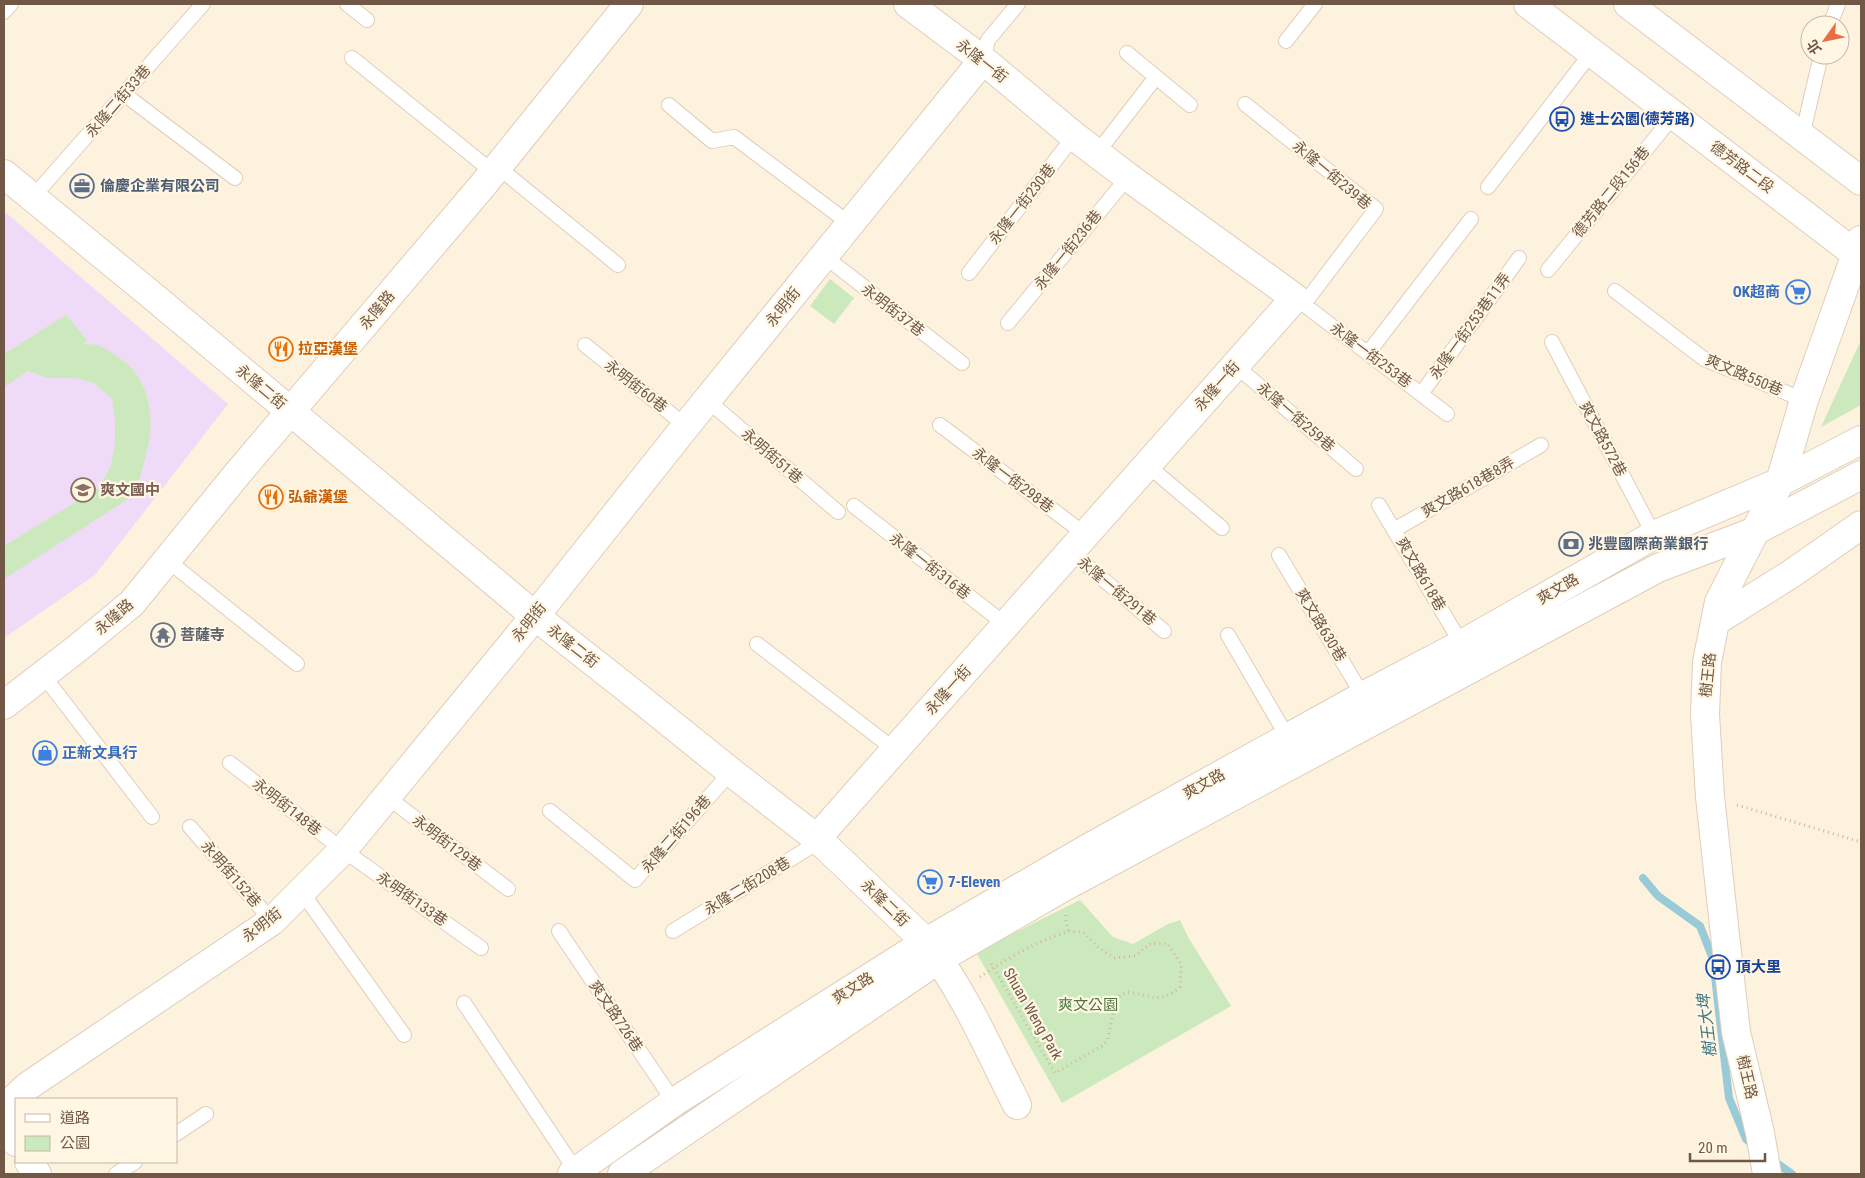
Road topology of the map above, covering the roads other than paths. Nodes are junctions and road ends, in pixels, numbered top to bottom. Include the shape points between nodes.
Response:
1 (11, 4) edge
2 (203, 4) edge
3 (347, 4) edge
4 (629, 4) edge
5 (908, 4) edge
6 (1018, 4) edge
7 (1315, 4) edge
8 (1528, 4) edge
9 (1628, 4) edge
10 (4, 12) edge
11 (367, 20) dead end
12 (1286, 41) dead end
13 (1592, 52) junction
14 (1127, 53) dead end
15 (352, 58) dead end
16 (982, 60) junction
17 (1819, 65) edge
18 (1156, 77) junction
19 (124, 94) junction
20 (1246, 104) dead end
21 (669, 105) dead end
22 (1190, 105) dead end
23 (1674, 115) junction
24 (1074, 136) junction
25 (1802, 137) junction
26 (1097, 153) junction
27 (496, 170) junction
28 (4, 174) edge
29 (1128, 177) junction
30 (234, 178) dead end
31 (1861, 181) edge
32 (1488, 187) dead end
33 (32, 198) junction
34 (1471, 219) dead end
35 (850, 224) junction
36 (1859, 251) edge
37 (824, 256) junction
38 (1519, 258) dead end
39 (618, 265) dead end
40 (1548, 270) dead end
41 (969, 273) dead end
42 (1615, 291) dead end
43 (1299, 301) junction
44 (1008, 323) dead end
45 (1552, 342) dead end
46 (585, 346) dead end
47 (1368, 352) junction
48 (962, 363) dead end
49 (1236, 365) junction
50 (1421, 394) junction
51 (707, 400) junction
52 (1804, 400) junction
53 (290, 412) junction
54 (1447, 414) dead end
55 (940, 425) dead end
56 (686, 426) junction
57 (1861, 440) edge
58 (1541, 445) dead end
59 (1147, 465) junction
60 (1356, 469) dead end
61 (1861, 475) edge
62 (1780, 482) junction
63 (1379, 505) dead end
64 (854, 506) dead end
65 (838, 512) dead end
66 (1861, 525) edge
67 (1222, 528) dead end
68 (1394, 530) junction
69 (1754, 532) junction
70 (1654, 535) junction
71 (1078, 543) junction
72 (1279, 555) dead end
73 (168, 560) junction
74 (535, 616) junction
75 (1716, 621) junction
76 (1006, 625) junction
77 (1164, 631) dead end
78 (1228, 635) dead end
79 (757, 644) dead end
80 (1468, 656) junction
81 (297, 664) dead end
82 (43, 675) junction
83 (1363, 696) junction
84 (4, 705) edge
85 (1288, 738) junction
86 (895, 750) junction
87 (230, 764) dead end
88 (731, 772) junction
89 (386, 796) junction
90 (550, 811) dead end
91 (152, 817) dead end
92 (190, 827) dead end
93 (818, 840) junction
94 (343, 850) junction
95 (508, 889) dead end
96 (301, 891) junction
97 (272, 921) junction
98 (559, 931) dead end
99 (673, 931) dead end
100 (481, 948) dead end
101 (932, 951) junction
102 (464, 1003) dead end
103 (404, 1035) dead end
104 (674, 1102) junction
105 (1018, 1105) dead end
106 (4, 1108) edge
107 (206, 1114) dead end
108 (4, 1122) edge
109 (178, 1133) edge
110 (15, 1140) edge
111 (30, 1163) edge
112 (132, 1163) edge
113 (574, 1173) edge
114 (627, 1173) edge
115 (37, 1174) edge
116 (116, 1174) edge
117 (1767, 1174) edge

1 - 10 lane
2 - 19 lane, 永隆二街33巷
3 - 11 lane
4 - 27 street, 永隆路
5 - 16 street, 永隆一街
6 - 16 lane via 988,40
7 - 12 lane
8 - 13 street, 德芳路二段
9 - 25 street
13 - 23 street, 德芳路二段
13 - 32 lane
14 - 18 lane
15 - 27 lane
16 - 24 street, 永隆一街
16 - 35 street, 永明街
17 - 25 lane
18 - 22 lane
18 - 26 lane
19 - 30 lane
19 - 33 lane, 永隆二街33巷
20 - 43 lane, 永隆一街239巷 via 1376,209
21 - 35 lane via 712,141 734,137
23 - 36 street, 德芳路二段
23 - 40 lane, 德芳路二段156巷
24 - 26 street, 永隆一街
24 - 41 lane, 永隆一街230巷
25 - 31 street
26 - 29 street, 永隆一街
27 - 39 lane
27 - 53 street, 永隆路
28 - 33 street, 永隆二街
29 - 43 street, 永隆一街
29 - 44 lane, 永隆一街236巷
33 - 53 street, 永隆二街
34 - 47 lane
35 - 37 street, 永明街
36 - 52 street, 樹王路
37 - 48 lane, 永明街37巷
37 - 51 street, 永明街
38 - 50 lane, 永隆一街253巷11弄
42 - 52 lane, 爽文路550巷 via 1704,360
43 - 47 lane, 永隆一街253巷
43 - 49 street, 永隆一街
45 - 70 lane, 爽文路572巷
46 - 56 lane, 永明街60巷
47 - 50 lane, 永隆一街253巷
49 - 59 street, 永隆一街
49 - 60 lane, 永隆一街259巷
50 - 54 lane, 永隆一街253巷
51 - 56 street, 永明街
51 - 65 lane, 永明街51巷
52 - 62 street, 樹王路
53 - 73 street, 永隆路
53 - 74 street, 永隆二街
55 - 71 lane, 永隆一街298巷
56 - 74 street, 永明街
57 - 62 street, 爽文路
58 - 68 lane, 爽文路618巷8弄
59 - 67 lane
59 - 71 street, 永隆一街
61 - 69 street, 爽文路
62 - 69 street, 樹王路
62 - 70 street, 爽文路
63 - 68 lane, 爽文路618巷
64 - 76 lane, 永隆一街316巷
66 - 75 street
68 - 80 lane, 爽文路618巷
69 - 75 street, 樹王路 via 1719,602
69 - 80 street, 爽文路 via 1658,568
70 - 80 street, 爽文路
71 - 76 street, 永隆一街
71 - 77 lane, 永隆一街291巷
72 - 83 lane, 爽文路630巷
73 - 81 lane
73 - 82 street, 永隆路 via 132,603
74 - 88 street, 永隆二街
74 - 89 street, 永明街
75 - 117 street, 樹王路 via 1707,662 1705,714 1710,797 1736,1032
76 - 86 street, 永隆一街
78 - 85 lane
79 - 86 lane
80 - 83 street, 爽文路
80 - 101 street, 爽文路 via 1062,888
82 - 84 street, 永隆路
82 - 91 lane
83 - 85 street, 爽文路
85 - 101 street, 爽文路 via 1090,847
86 - 93 street, 永隆一街
87 - 94 lane, 永明街148巷
88 - 90 lane, 永隆二街196巷 via 635,880
88 - 93 street, 永隆二街
89 - 94 street, 永明街
89 - 95 lane, 永明街129巷
92 - 97 lane, 永明街152巷
93 - 99 lane, 永隆二街208巷
93 - 101 street, 永隆二街
94 - 96 street, 永明街
94 - 100 lane, 永明街133巷
96 - 97 street, 永明街
96 - 103 lane
97 - 106 street, 永明街 via 28,1086
98 - 104 lane, 爽文路726巷
101 - 104 street, 爽文路
101 - 105 street, 永隆二街 via 959,991
101 - 114 street, 爽文路
102 - 113 lane
104 - 113 street, 爽文路
107 - 109 lane
108 - 110 street
111 - 115 street
112 - 116 lane

